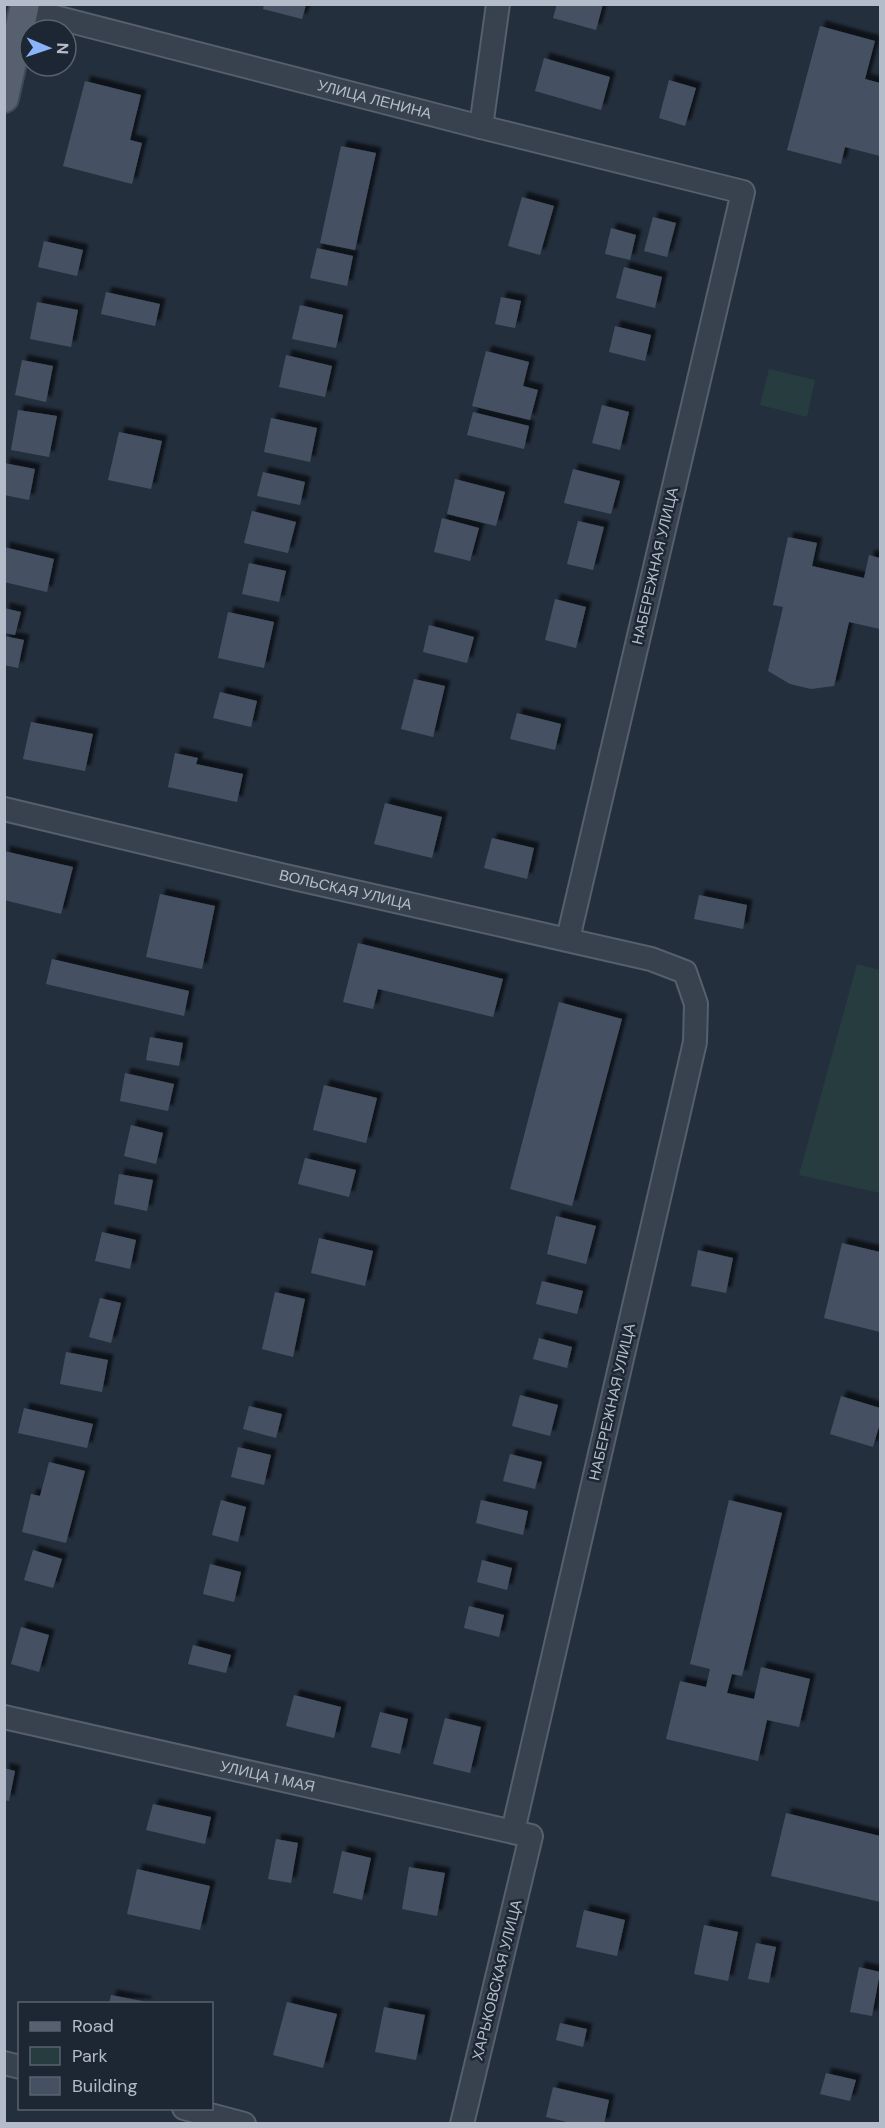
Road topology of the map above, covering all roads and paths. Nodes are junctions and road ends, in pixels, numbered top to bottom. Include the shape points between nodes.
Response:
1 (498, 4) edge
2 (19, 6) edge
3 (4, 98) edge
4 (481, 127) junction
5 (743, 192) joint
6 (4, 809) edge
7 (567, 939) junction
8 (685, 972) joint
9 (4, 1717) edge
10 (522, 1834) junction
11 (188, 2110) edge
12 (244, 2124) edge
13 (462, 2124) edge

1 - 4 street
2 - 3 main road
2 - 4 street, УЛИЦА ЛЕНИНА
4 - 5 street, УЛИЦА ЛЕНИНА
5 - 7 street, НАБЕРЕЖНАЯ УЛИЦА
6 - 7 street, ВОЛЬСКАЯ УЛИЦА
7 - 8 street, ВОЛЬСКАЯ УЛИЦА via 651,959
8 - 10 street, НАБЕРЕЖНАЯ УЛИЦА via 696,1004 695,1042
9 - 10 street, УЛИЦА 1 МАЯ
10 - 13 street, ХАРЬКОВСКАЯ УЛИЦА
11 - 12 street

